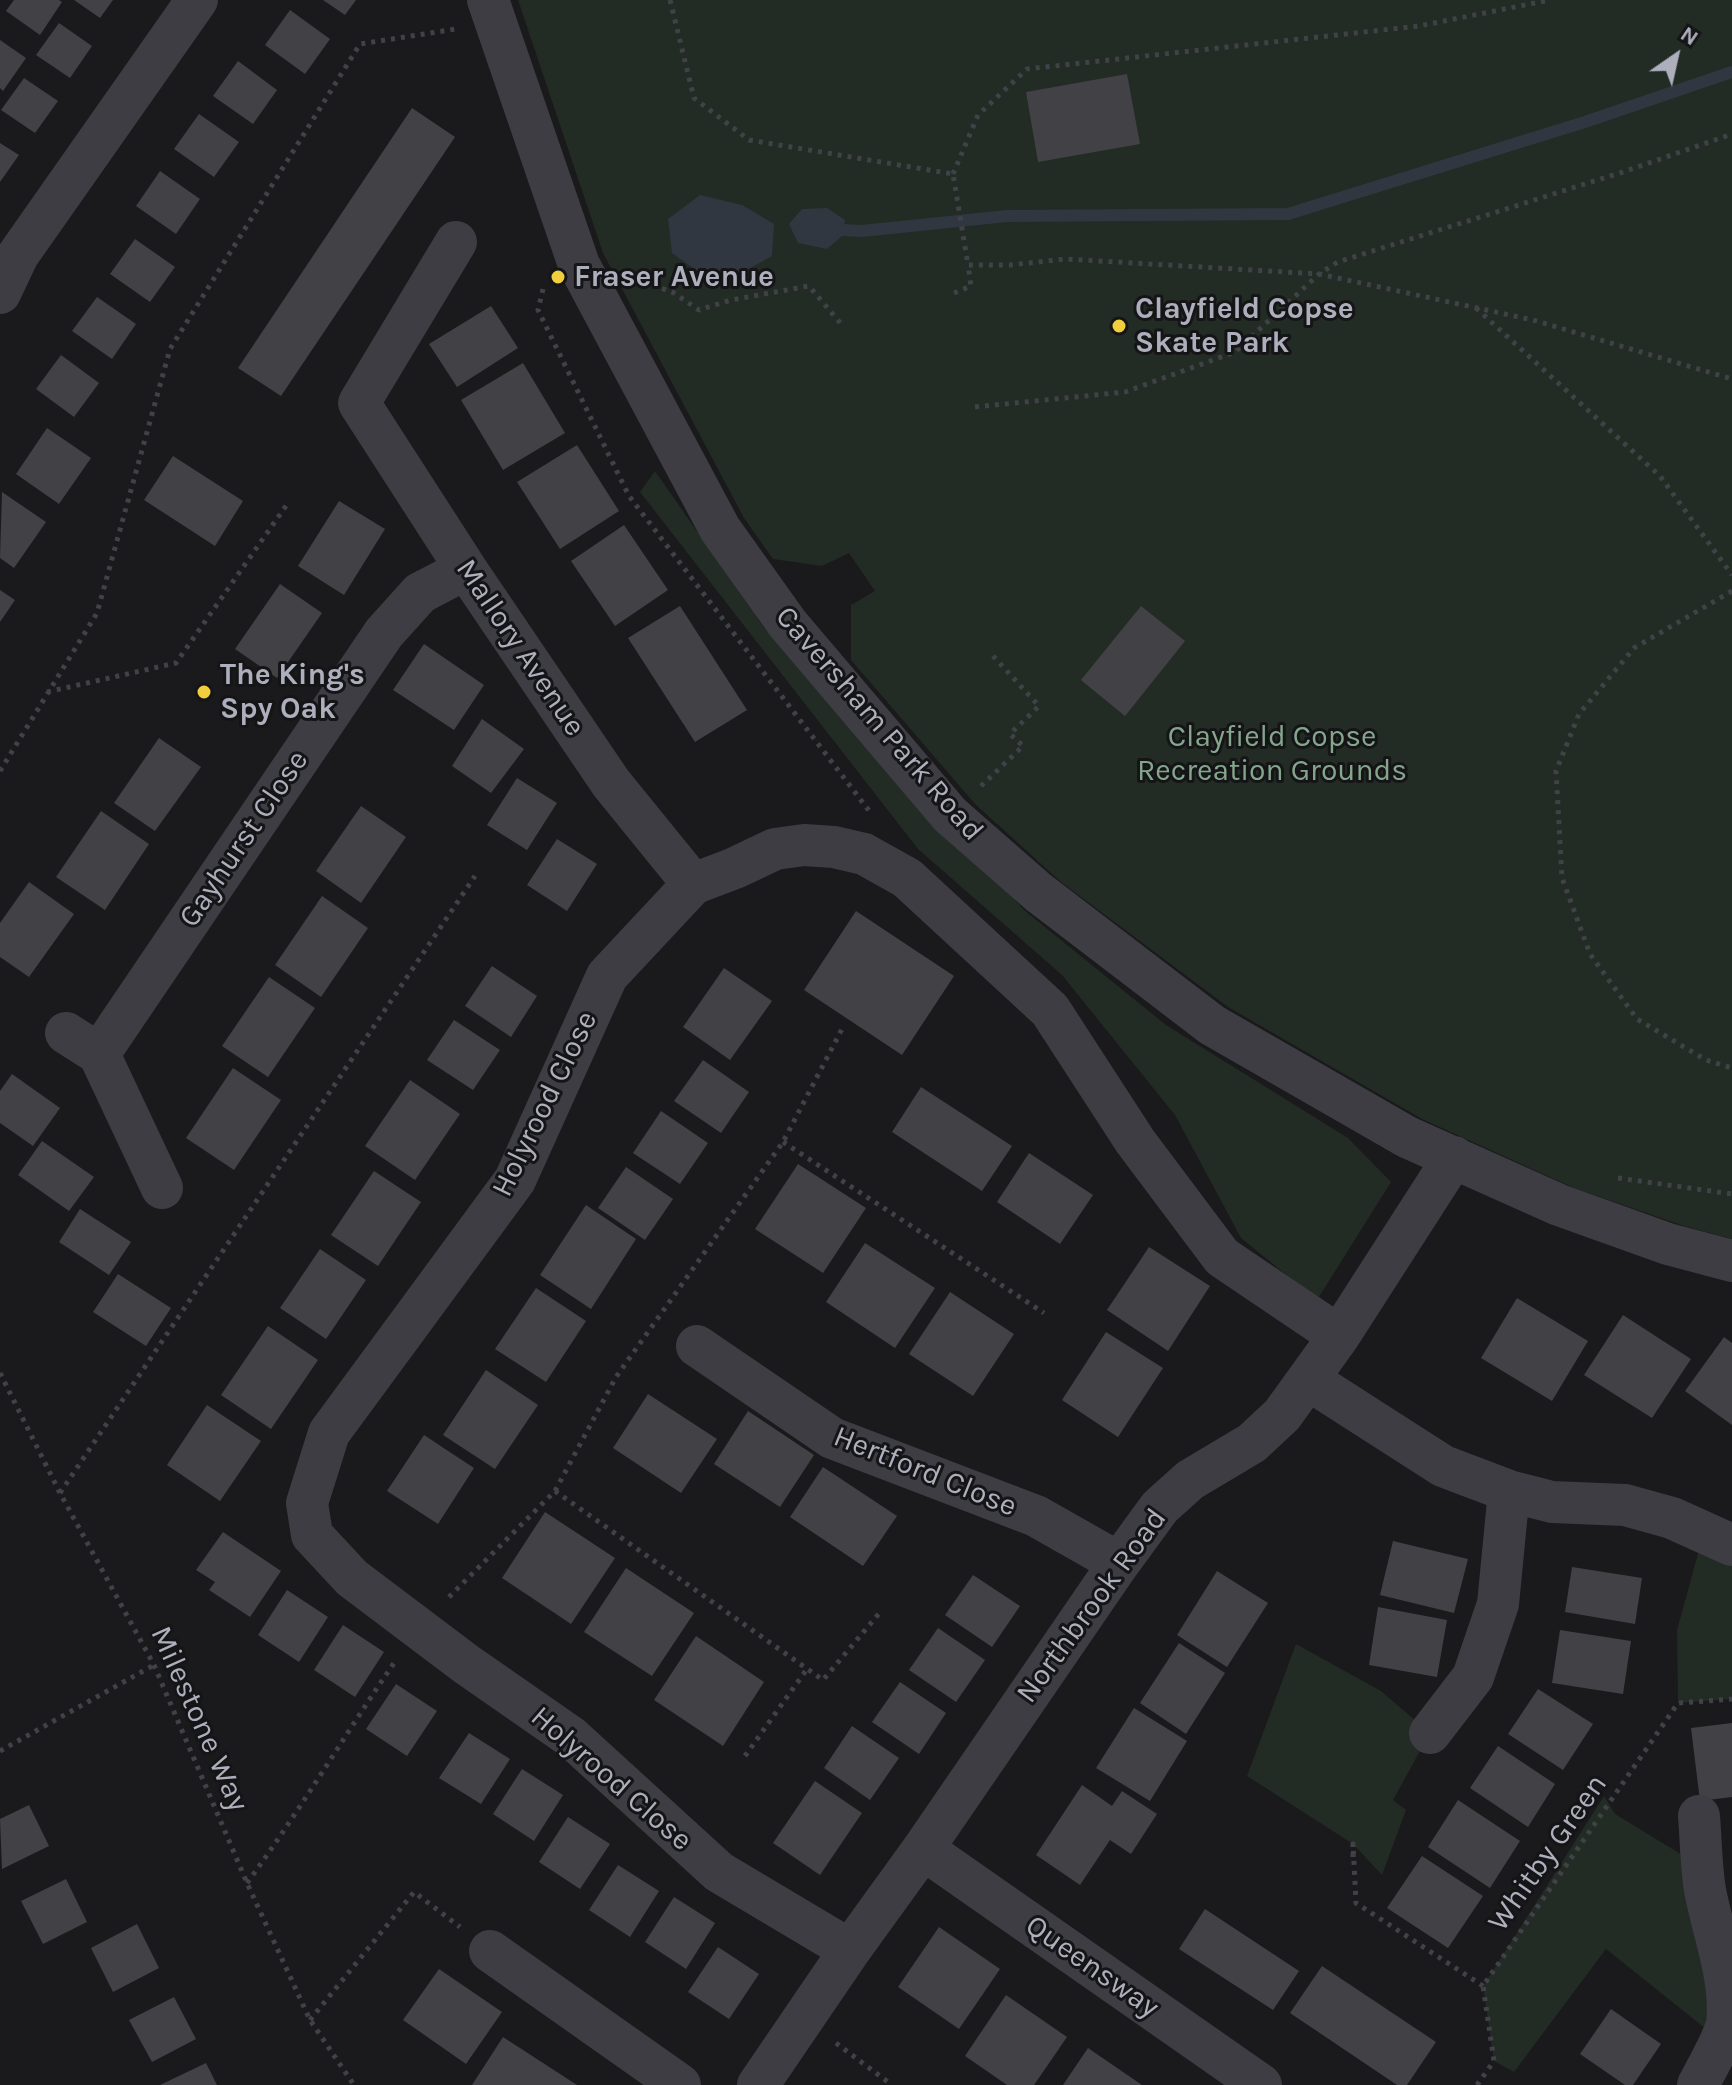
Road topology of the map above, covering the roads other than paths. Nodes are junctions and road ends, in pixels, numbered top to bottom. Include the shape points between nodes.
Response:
1 (197, 0) edge
2 (493, 11) edge
3 (456, 242) dead end
4 (0, 293) edge
5 (466, 569) junction
6 (693, 884) junction
7 (1454, 1157) junction
8 (162, 1188) dead end
9 (1732, 1261) edge
10 (1339, 1336) junction
11 (697, 1346) dead end
12 (1309, 1380) junction
13 (1509, 1491) junction
14 (1732, 1545) edge
15 (1119, 1563) junction
16 (1430, 1733) dead end
17 (1699, 1816) dead end
18 (923, 1849) junction
19 (850, 1950) junction
20 (490, 1951) road end
21 (680, 2085) edge
22 (758, 2085) edge
23 (1261, 2085) edge
24 (1698, 2085) edge

1 - 4 street via 18,255
2 - 7 street, Caversham Park Road via 590,288 720,529 787,623 950,815 1038,892 1212,1025 1407,1137
3 - 5 street, Mallory Avenue via 359,403
5 - 6 street, Mallory Avenue via 611,783
5 - 8 street, Gayhurst Close via 420,593 384,633 82,1043
6 - 10 street, Holyrood Close via 775,849 804,845 864,854 907,878 1050,1010 1135,1141 1222,1257
6 - 19 street, Holyrood Close via 607,976 515,1180 329,1433 307,1503 312,1535 352,1578 571,1737 719,1872
7 - 9 street, Caversham Park Road via 1559,1205
7 - 10 street, Northbrook Road
10 - 12 street, Northbrook Road
11 - 15 street, Hertford Close via 832,1438 1036,1516
12 - 13 street via 1443,1466
12 - 15 street, Northbrook Road via 1252,1443 1190,1480 1160,1507
13 - 14 street via 1552,1502 1625,1505 1672,1518
13 - 16 street via 1498,1604 1473,1677
15 - 18 street, Northbrook Road
17 - 24 street via 1705,1889 1730,1993 1728,2021
18 - 19 street, Northbrook Road
18 - 23 street, Queensway
19 - 22 street, Northbrook Road
20 - 21 street

